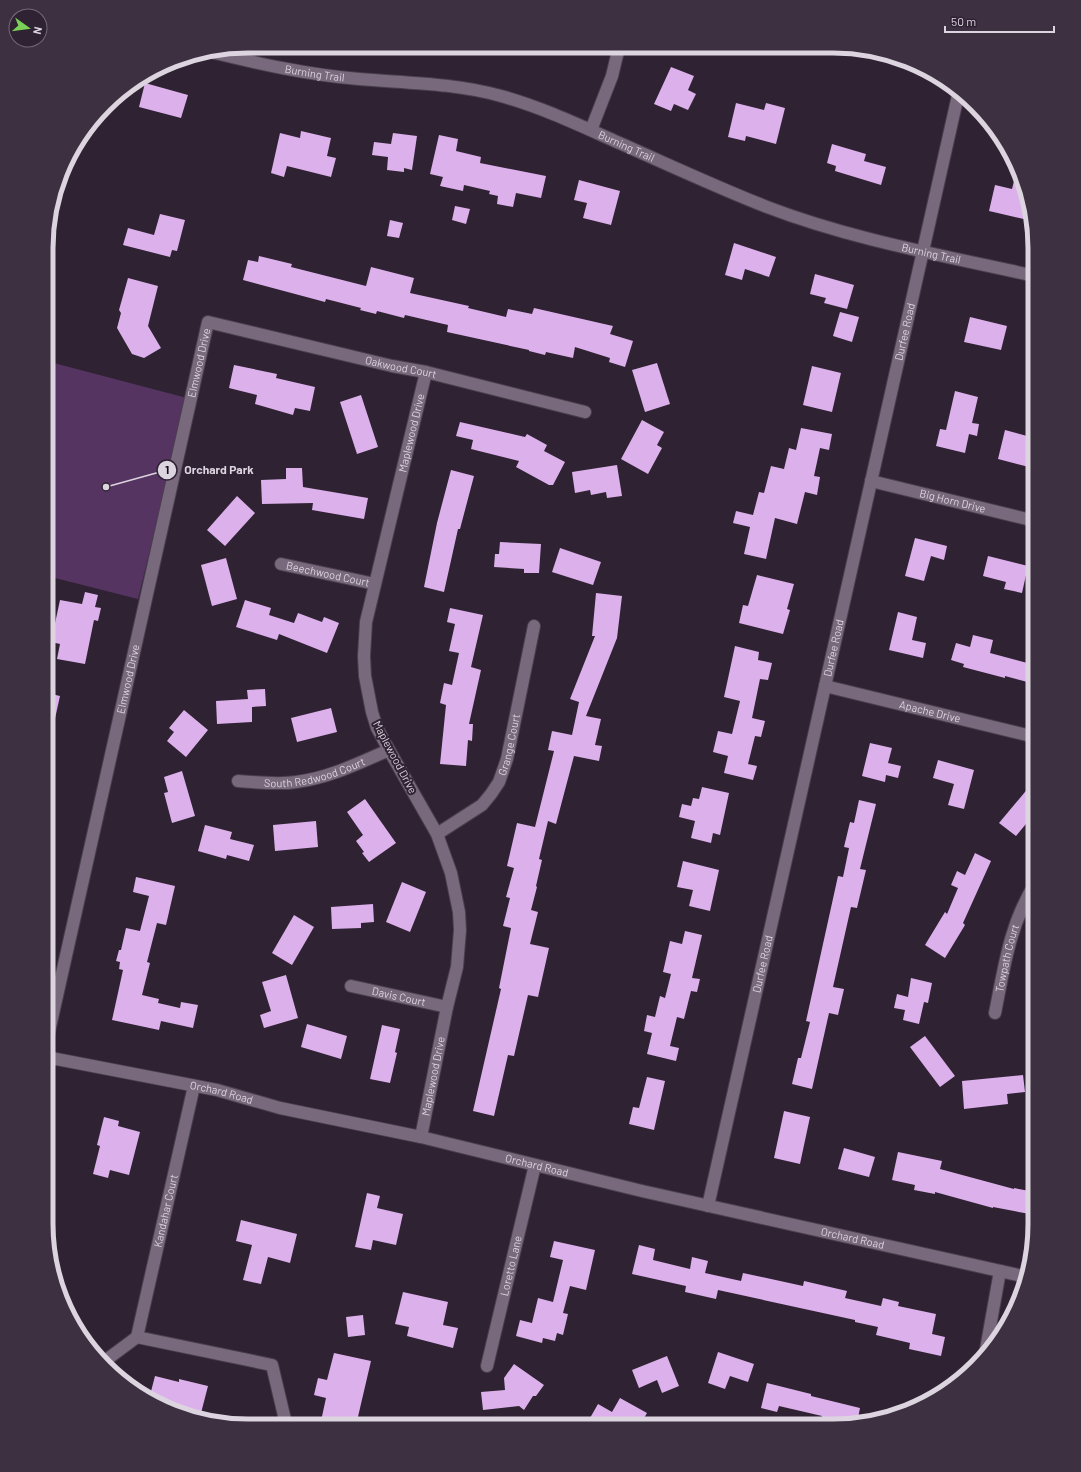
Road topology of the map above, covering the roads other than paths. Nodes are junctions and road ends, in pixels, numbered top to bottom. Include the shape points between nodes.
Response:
1 (618, 53) edge
2 (223, 55) edge
3 (958, 97) edge
4 (591, 130) junction
5 (923, 251) junction
6 (1028, 274) edge
7 (216, 324) joint
8 (426, 372) junction
9 (585, 412) dead end
10 (871, 481) junction
11 (1028, 519) edge
12 (281, 564) dead end
13 (375, 584) junction
14 (534, 626) dead end
15 (825, 686) junction
16 (1028, 735) edge
17 (389, 750) junction
18 (238, 781) dead end
19 (437, 834) junction
20 (1028, 896) edge
21 (351, 986) dead end
22 (447, 1007) junction
23 (995, 1013) dead end
24 (53, 1014) edge
25 (53, 1058) edge
26 (194, 1086) junction
27 (421, 1137) junction
28 (534, 1165) junction
29 (708, 1206) junction
30 (1000, 1271) junction
31 (1021, 1276) edge
32 (137, 1337) junction
33 (987, 1344) edge
34 (107, 1359) edge
35 (486, 1366) dead end
36 (285, 1419) edge

1 - 4 street via 612,76
2 - 4 street, Burning Trail via 314,74 448,86 499,95 540,108
3 - 5 street, Durfee Road
4 - 5 street, Burning Trail via 769,208 839,231
5 - 6 street, Burning Trail
5 - 10 street, Durfee Road
7 - 8 street, Oakwood Court
7 - 24 street, Elmwood Drive via 208,322
8 - 9 street, Oakwood Court
8 - 13 street, Maplewood Drive
10 - 11 street, Big Horn Drive
10 - 15 street, Durfee Road
12 - 13 street, Beechwood Court
13 - 17 street, Maplewood Drive via 364,637 365,676 377,728
14 - 19 street, Grange Court via 507,759 499,782 482,805
15 - 16 street, Apache Drive
15 - 29 street, Durfee Road
17 - 18 street, South Redwood Court via 312,780 295,783
17 - 19 street, Maplewood Drive
19 - 22 street, Maplewood Drive via 451,873 460,930 457,967
20 - 23 street, Towpath Court via 1018,914 1010,940
21 - 22 street, Davis Court
22 - 27 street, Maplewood Drive
25 - 26 street, Orchard Road
26 - 27 street, Orchard Road via 280,1108
26 - 32 street, Kandahar Court
27 - 28 street, Orchard Road
28 - 29 street, Orchard Road
28 - 35 street, Loretto Lane
29 - 30 street, Orchard Road
30 - 31 street, Orchard Road
30 - 33 street
32 - 34 street
32 - 36 street via 272,1365

